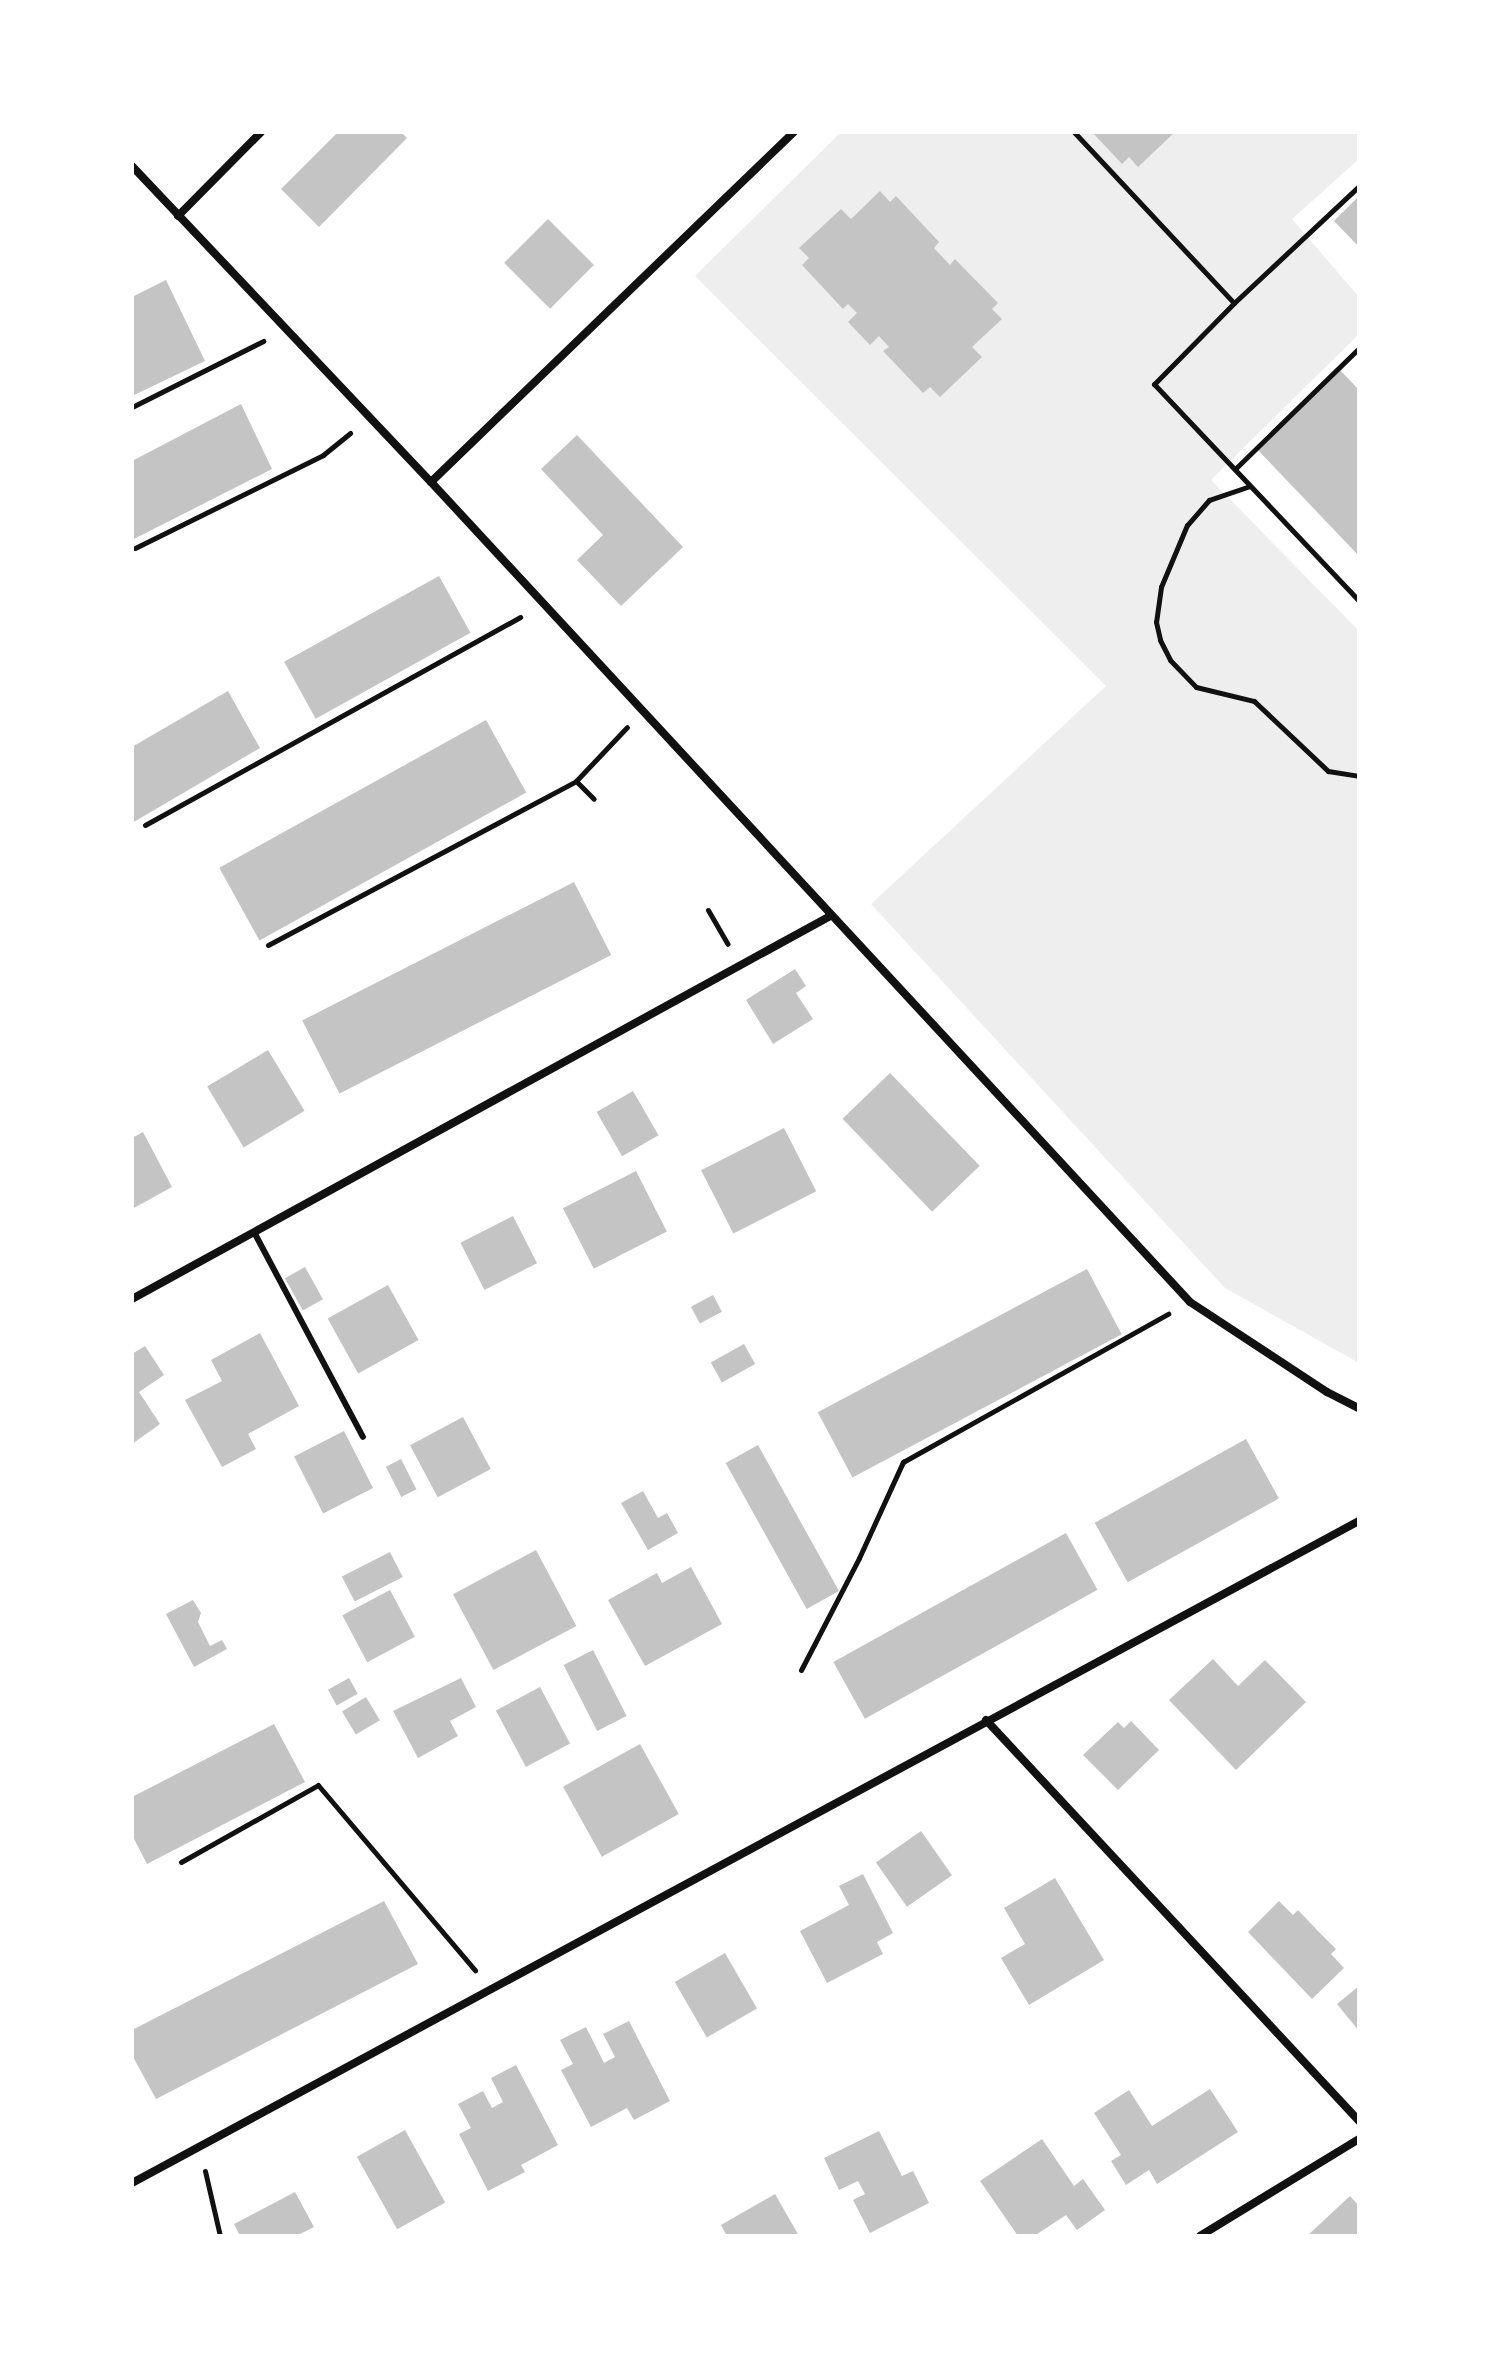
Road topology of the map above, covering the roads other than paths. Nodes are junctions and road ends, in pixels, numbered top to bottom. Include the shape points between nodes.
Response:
1 (261, 132) edge
2 (794, 132) edge
3 (132, 166) edge
4 (178, 216) junction
5 (431, 482) junction
6 (830, 916) junction
7 (254, 1232) junction
8 (132, 1299) edge
9 (1359, 1408) edge
10 (363, 1437) dead end
11 (1359, 1521) edge
12 (986, 1720) junction
13 (1359, 2121) edge
14 (1359, 2139) edge
15 (132, 2183) edge
16 (1200, 2236) edge

1 - 4 street
2 - 5 street
3 - 4 street
4 - 5 street
5 - 6 street
6 - 7 street
6 - 9 street via 1190,1302
7 - 8 street
7 - 10 lane
11 - 12 street
12 - 13 street
12 - 15 street
14 - 16 street

